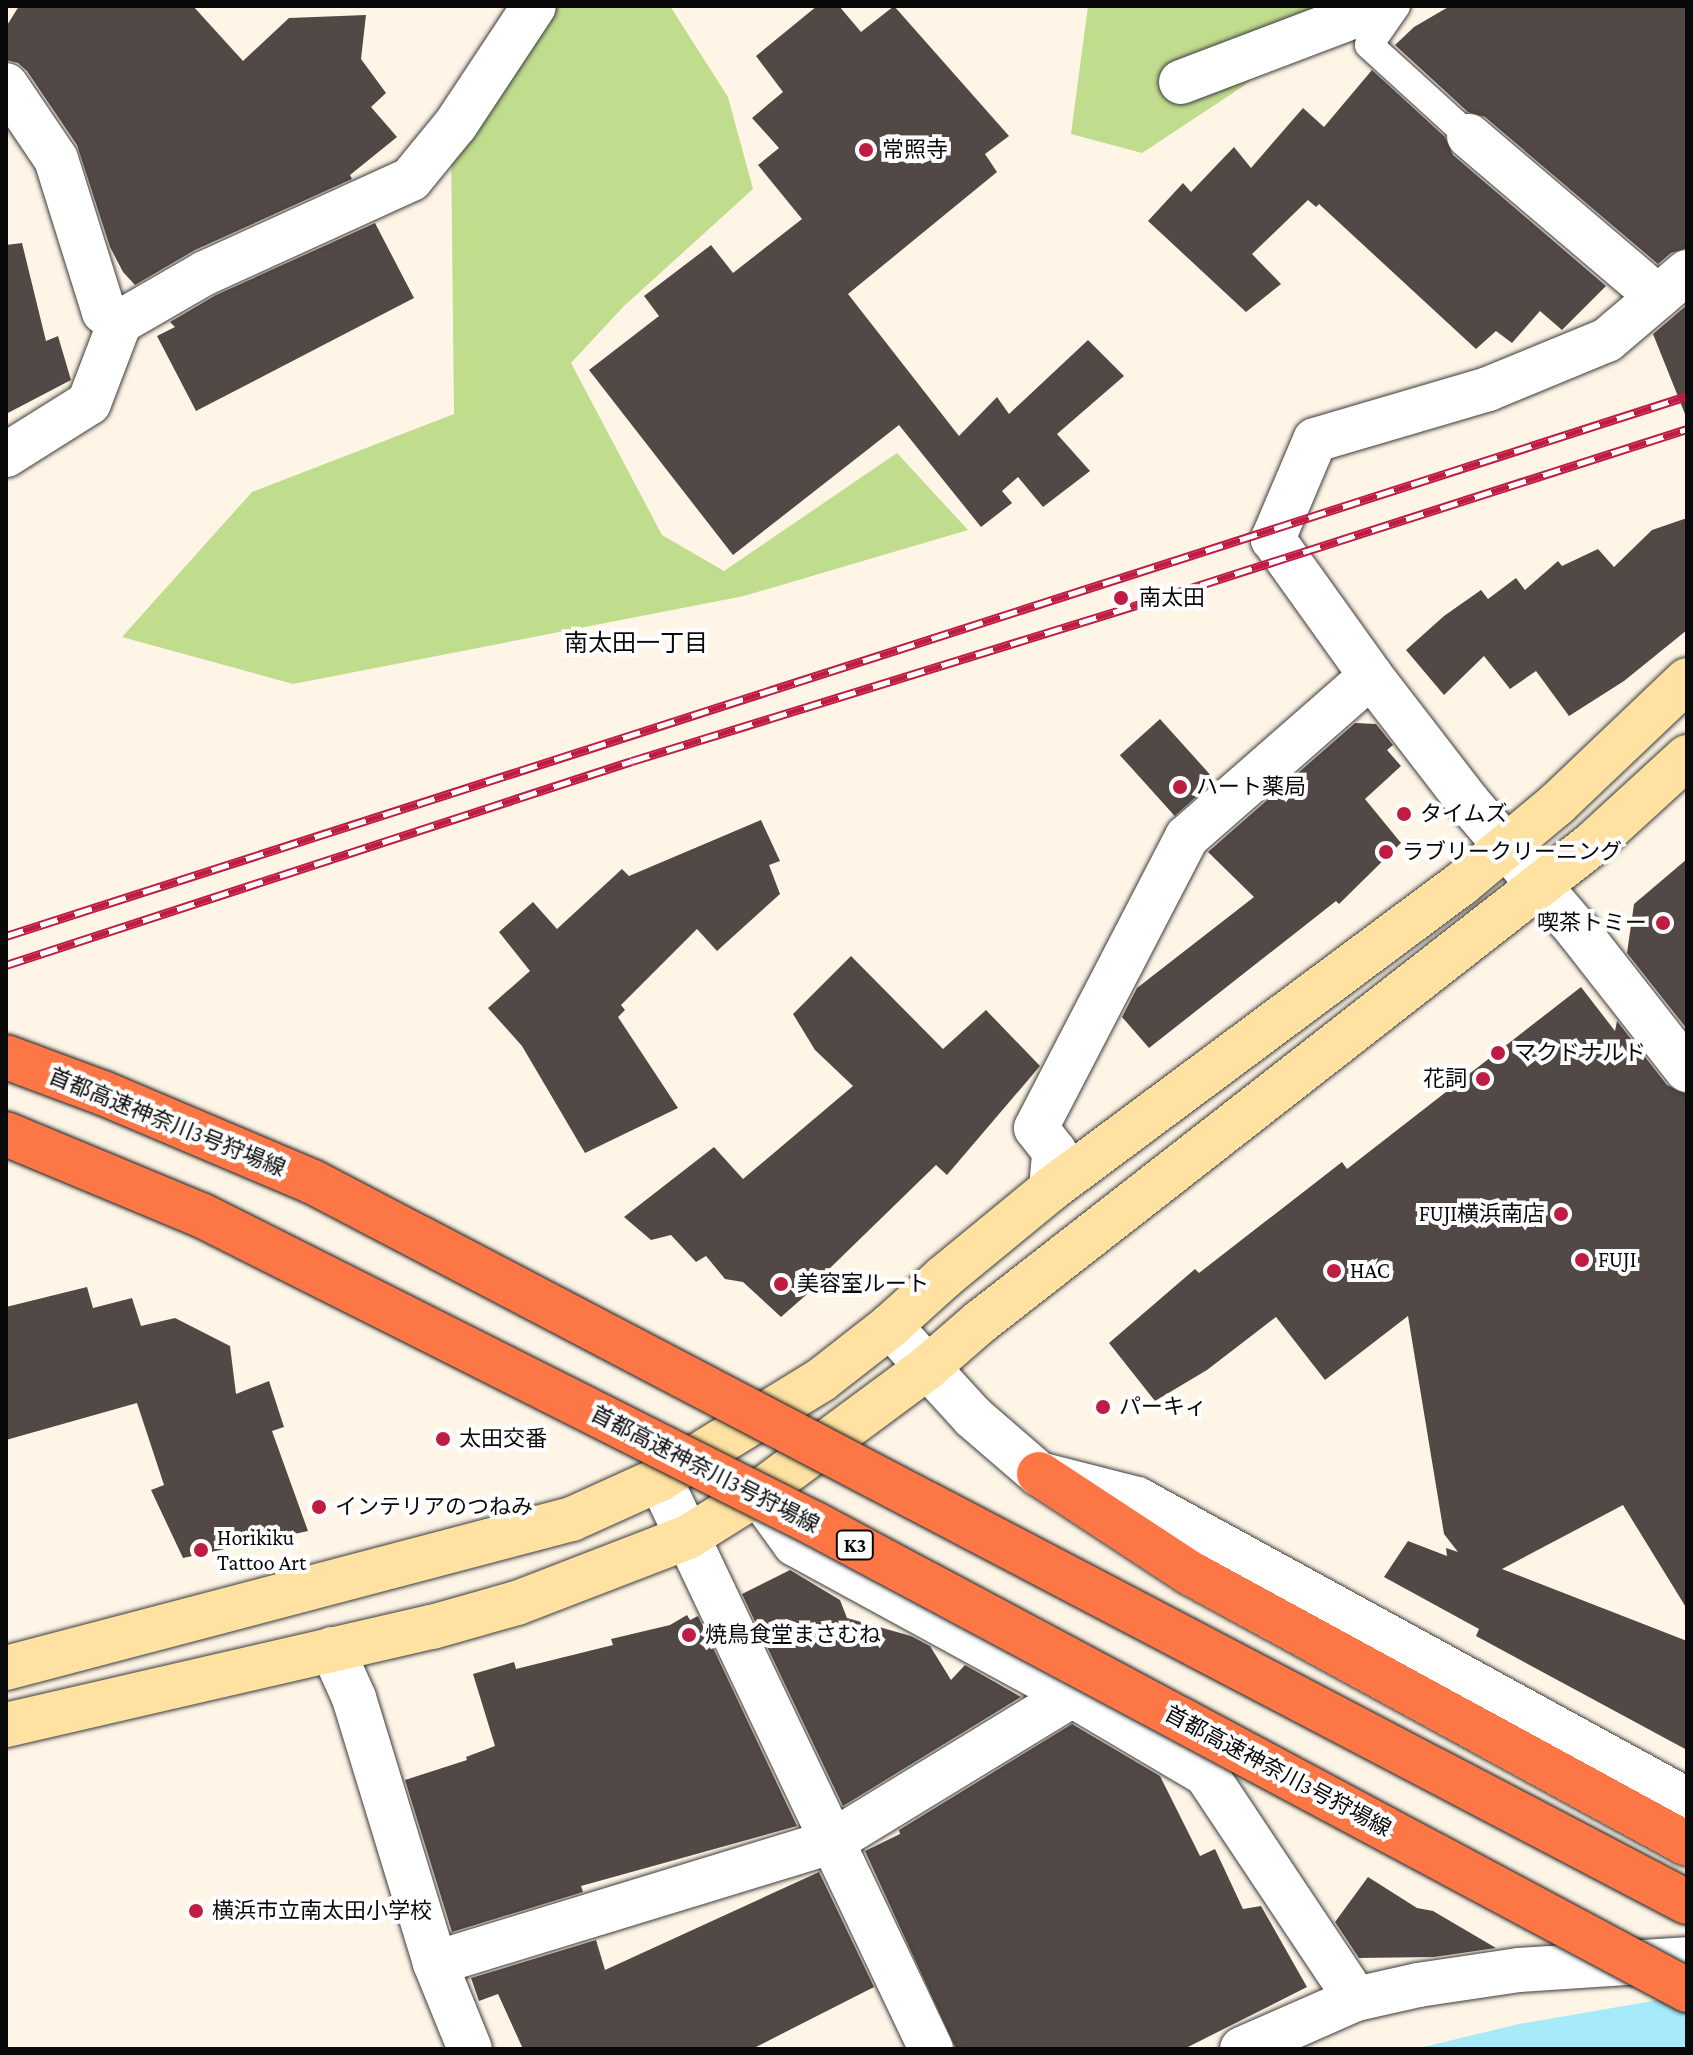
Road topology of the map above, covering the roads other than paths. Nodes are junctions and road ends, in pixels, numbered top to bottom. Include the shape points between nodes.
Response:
1 (534, 6) edge
2 (1381, 6) edge
3 (1396, 6) edge
4 (1181, 82) dead end
5 (6, 85) edge
6 (1469, 136) joint
7 (1673, 284) edge
8 (120, 322) junction
9 (6, 455) edge
10 (1371, 676) junction
11 (1687, 680) edge
12 (1687, 757) edge
13 (1505, 849) junction
14 (1538, 886) junction
15 (6, 1057) edge
16 (1687, 1070) edge
17 (6, 1134) edge
18 (1051, 1189) junction
19 (890, 1326) junction
20 (927, 1368) junction
21 (1039, 1474) junction
22 (660, 1479) junction
23 (758, 1493) junction
24 (688, 1537) junction
25 (332, 1649) junction
26 (6, 1668) edge
27 (1072, 1695) junction
28 (6, 1725) edge
29 (1687, 1800) edge
30 (833, 1841) junction
31 (1687, 1844) edge
32 (1687, 1902) edge
33 (1687, 1959) edge
34 (435, 1963) junction
35 (1687, 1990) edge
36 (1356, 1999) junction
37 (470, 2049) edge
38 (931, 2049) edge
39 (1242, 2049) edge

1 - 8 street via 456,124 411,179 205,273
2 - 4 street
3 - 6 lane via 1369,45
5 - 8 street via 56,159 104,312
6 - 7 street
7 - 10 street via 1607,340 1488,389 1315,440 1273,539
8 - 9 street via 89,403
10 - 13 street
10 - 18 street via 1187,837 1036,1128 1054,1151
11 - 13 main road
12 - 14 main road
13 - 14 street
13 - 18 main road
14 - 16 street
14 - 20 main road
15 - 32 highway, 首都高速神奈川3号狩場線, bridge via 313,1182
17 - 35 highway, 首都高速神奈川3号狩場線 / K3, bridge via 201,1215 815,1524
18 - 19 main road
19 - 20 street
19 - 22 main road via 821,1380
20 - 21 street
20 - 23 main road
21 - 29 street via 1137,1499
21 - 31 highway via 1190,1573
22 - 24 street
22 - 26 main road via 572,1519
23 - 24 main road
23 - 27 street via 795,1544
24 - 25 main road via 517,1603
24 - 30 street
25 - 28 main road
25 - 34 street via 354,1698
27 - 30 street
27 - 36 street via 1206,1774
30 - 34 street
30 - 38 street
33 - 36 street via 1519,1970
34 - 37 street
36 - 39 street

